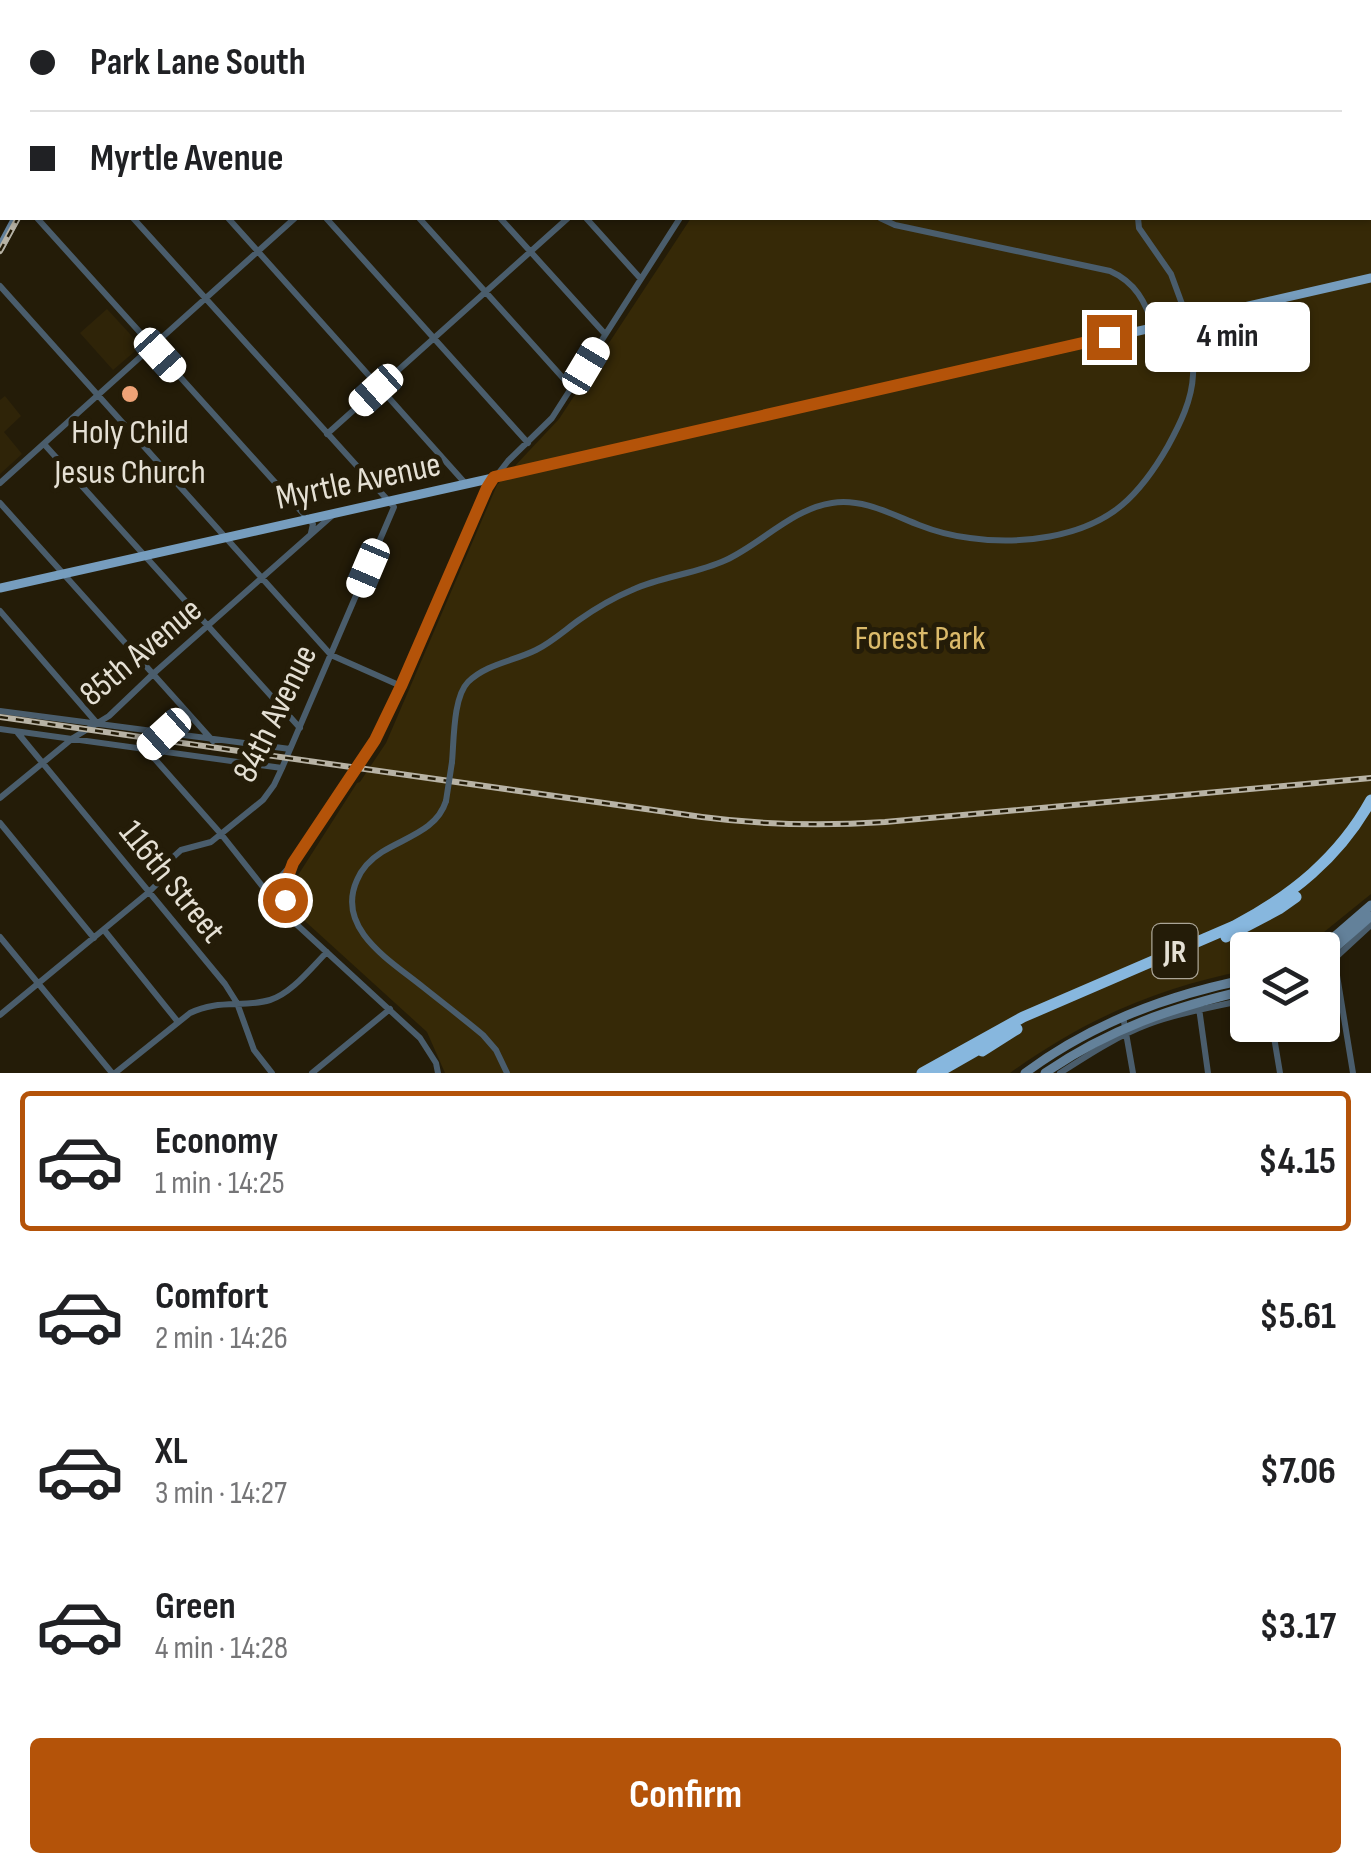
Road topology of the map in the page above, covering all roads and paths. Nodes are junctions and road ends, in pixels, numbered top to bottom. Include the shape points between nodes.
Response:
1 (15, 220) edge
2 (40, 220) edge
3 (135, 220) edge
4 (230, 220) edge
5 (293, 220) edge
6 (328, 220) edge
7 (421, 220) edge
8 (502, 220) edge
9 (566, 220) edge
10 (588, 220) edge
11 (679, 220) edge
12 (884, 220) edge
13 (1138, 220) edge
14 (0, 248) edge
15 (258, 251) junction
16 (530, 251) junction
17 (640, 278) junction
18 (1371, 278) edge
19 (0, 286) edge
20 (485, 292) junction
21 (206, 298) junction
22 (1154, 327) junction
23 (605, 334) junction
24 (434, 338) junction
25 (152, 347) junction
26 (380, 386) junction
27 (572, 388) junction
28 (98, 395) junction
29 (327, 434) junction
30 (528, 443) junction
31 (44, 444) junction
32 (494, 477) junction
33 (0, 483) edge
34 (466, 484) junction
35 (388, 501) junction
36 (0, 503) edge
37 (335, 514) junction
38 (309, 520) junction
39 (225, 537) junction
40 (308, 539) junction
41 (144, 556) junction
42 (64, 574) junction
43 (262, 579) junction
44 (0, 588) edge
45 (0, 611) edge
46 (208, 626) junction
47 (331, 654) junction
48 (153, 674) junction
49 (401, 686) junction
50 (0, 711) edge
51 (97, 723) junction
52 (300, 728) junction
53 (0, 729) edge
54 (16, 732) junction
55 (164, 734) junction
56 (73, 738) junction
57 (213, 740) junction
58 (146, 749) junction
59 (290, 749) junction
60 (43, 762) junction
61 (282, 768) junction
62 (0, 798) edge
63 (1371, 800) edge
64 (1371, 814) edge
65 (0, 823) edge
66 (221, 834) junction
67 (293, 863) junction
68 (149, 892) junction
69 (267, 892) junction
70 (1371, 905) edge
71 (1371, 916) edge
72 (292, 920) junction
73 (1371, 925) edge
74 (104, 930) junction
75 (1340, 932) edge
76 (0, 937) edge
77 (94, 938) junction
78 (1340, 949) edge
79 (1340, 950) edge
80 (326, 952) junction
81 (1230, 983) edge
82 (38, 984) junction
83 (1340, 992) edge
84 (1230, 996) edge
85 (1230, 1002) edge
86 (237, 1003) junction
87 (1198, 1006) junction
88 (390, 1010) junction
89 (0, 1014) edge
90 (1124, 1016) junction
91 (178, 1022) junction
92 (1017, 1029) junction
93 (1126, 1030) junction
94 (1275, 1042) edge
95 (1061, 1070) edge
96 (113, 1073) edge
97 (272, 1073) edge
98 (312, 1073) edge
99 (438, 1073) edge
100 (507, 1073) edge
101 (922, 1073) edge
102 (937, 1073) edge
103 (947, 1073) edge
104 (1024, 1073) edge
105 (1046, 1073) edge
106 (1133, 1073) edge
107 (1208, 1073) edge
108 (1280, 1073) edge
109 (1353, 1073) edge

1 - 14 main road
2 - 25 street
3 - 21 street
4 - 15 street
5 - 15 street
6 - 24 street
7 - 20 street
8 - 16 street
9 - 16 street
10 - 17 street
11 - 17 street
12 - 22 street via 1110,271 1134,287
13 - 100 street, bridge via 1182,304 1193,374 1178,428 1122,505 1085,526 1010,540 970,538 858,504 817,506 726,560 601,604 543,647 465,685 438,818 368,862 354,887 352,908 378,951 484,1035
15 - 21 street
15 - 26 street
16 - 20 street
16 - 23 street
17 - 23 street
18 - 22 main road, Myrtle Avenue
19 - 28 street
20 - 24 street
20 - 27 street
21 - 25 street
21 - 29 street
22 - 32 main road, Myrtle Avenue
23 - 27 street
24 - 26 street
24 - 30 street
25 - 28 street
25 - 38 street
26 - 29 street
26 - 34 street
27 - 30 street
28 - 31 street
28 - 39 street
29 - 35 street
30 - 32 street
31 - 33 street
31 - 41 street
32 - 34 main road, Myrtle Avenue
32 - 49 street
34 - 35 main road, Myrtle Avenue
35 - 37 main road, Myrtle Avenue
35 - 47 street, 84th Avenue via 394,507
36 - 42 street
37 - 38 main road, Myrtle Avenue
37 - 40 street, 85th Avenue
38 - 39 main road, Myrtle Avenue
38 - 40 street
39 - 41 main road, Myrtle Avenue
39 - 43 street
40 - 43 street, 85th Avenue
41 - 42 main road, Myrtle Avenue
41 - 46 street
42 - 44 main road, Myrtle Avenue
42 - 48 street
43 - 46 street, 85th Avenue
43 - 47 street
45 - 51 street
46 - 48 street, 85th Avenue
46 - 52 street
47 - 49 street
47 - 52 street, 84th Avenue
48 - 51 street, 85th Avenue
48 - 57 street
49 - 67 street, bridge via 364,757
50 - 51 street
51 - 55 street
51 - 56 street, 85th Avenue
52 - 59 street, 84th Avenue
53 - 54 street
54 - 56 street
54 - 60 street, 116th Street
55 - 57 street
55 - 58 street
56 - 58 street
56 - 60 street, 85th Avenue
57 - 59 street
58 - 61 street
58 - 66 street
59 - 61 street, 84th Avenue
60 - 62 street, 85th Avenue
60 - 68 street, 116th Street
61 - 66 street, 84th Avenue via 263,800
63 - 101 highway, JR via 1323,864 1260,912 1023,1017
64 - 92 highway, JR via 1343,854 1280,910
65 - 77 street
66 - 68 street, 84th Avenue via 181,850
66 - 69 street
67 - 69 street
67 - 72 street via 285,889
68 - 74 street, 84th Avenue
68 - 86 street, 116th Street
69 - 72 street
70 - 75 main road
71 - 78 main road
72 - 80 street
73 - 79 street
74 - 77 street, 84th Avenue
74 - 91 street
76 - 82 street
77 - 82 street, 84th Avenue
80 - 86 street via 276,998
80 - 88 street
81 - 90 main road
82 - 89 street, 84th Avenue
82 - 96 street
83 - 109 street
84 - 87 main road
85 - 87 street
86 - 91 street via 203,1007
86 - 97 street, 116th Street via 254,1050
87 - 93 main road
87 - 107 street
88 - 98 street
88 - 99 street via 420,1038
90 - 93 street
90 - 104 main road
91 - 96 street
92 - 102 highway, JR
92 - 103 highway
93 - 95 main road
93 - 106 street
94 - 108 street
95 - 105 main road

